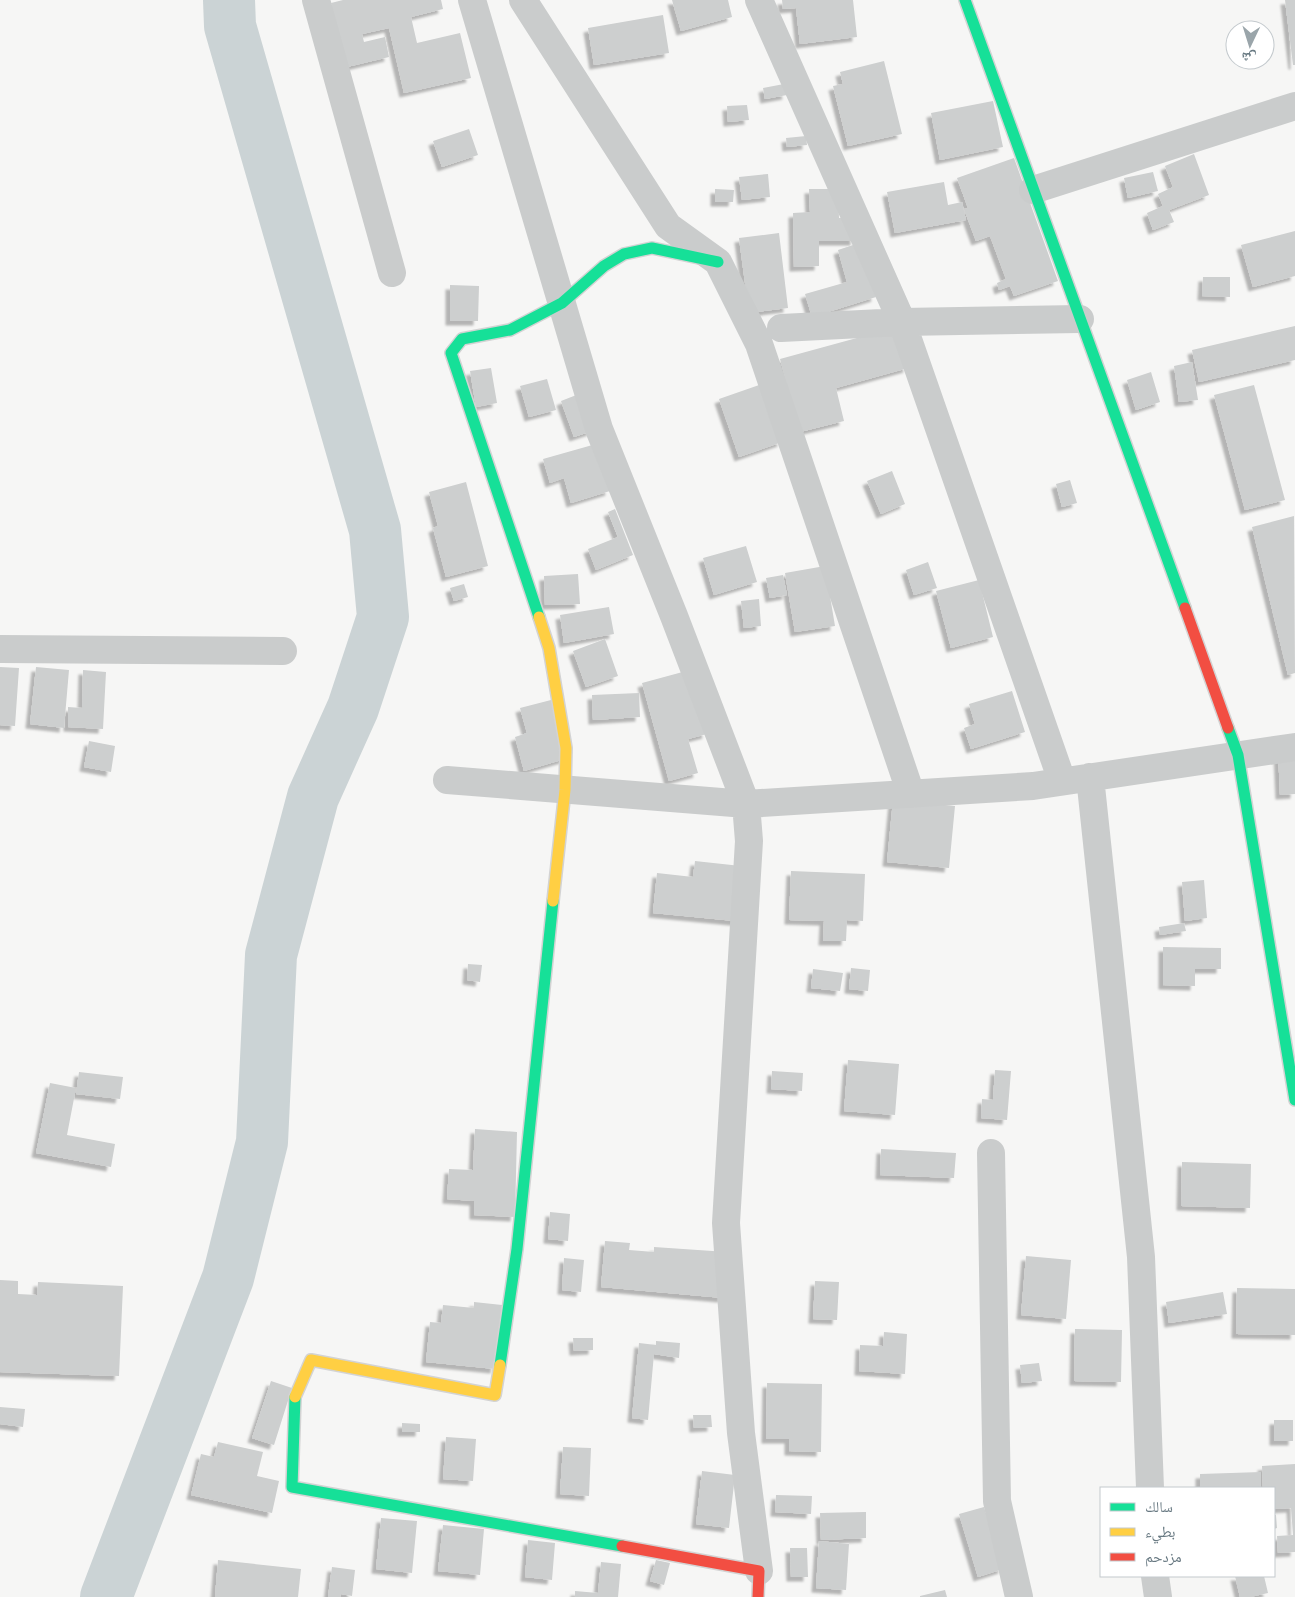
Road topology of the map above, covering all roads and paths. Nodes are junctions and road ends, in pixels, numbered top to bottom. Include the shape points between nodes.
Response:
1 (316, 0) edge
2 (472, 0) edge
3 (523, 0) edge
4 (759, 0) edge
5 (965, 0) edge
6 (1295, 106) edge
7 (1033, 190) junction
8 (718, 262) junction
9 (392, 274) dead end
10 (562, 303) junction
11 (1080, 319) junction
12 (902, 322) junction
13 (781, 328) dead end
14 (0, 649) edge
15 (283, 652) dead end
16 (1295, 747) edge
17 (1238, 755) junction
18 (1090, 777) junction
19 (447, 780) dead end
20 (1062, 781) junction
21 (565, 790) junction
22 (911, 794) junction
23 (746, 804) junction
24 (1295, 1100) edge
25 (991, 1153) dead end
26 (1150, 1487) edge
27 (1155, 1577) edge
28 (759, 1584) edge
29 (1019, 1597) edge
30 (1158, 1597) edge

1 - 9 street
2 - 10 street
3 - 8 street via 668,226
4 - 12 street
5 - 7 street
6 - 7 street
7 - 11 street
8 - 10 street via 652,248 624,254 604,266
8 - 22 street via 759,344
10 - 21 street via 510,330 462,339 451,353 548,648 566,748
10 - 23 street via 599,429
11 - 12 street
11 - 17 street
12 - 13 street
12 - 20 street
14 - 15 street
16 - 17 street
17 - 18 street
17 - 24 street
18 - 20 street
18 - 26 street via 1141,1257
19 - 21 street
20 - 22 street
21 - 23 street
21 - 28 street via 517,1249 495,1395 311,1360 295,1395 292,1487
22 - 23 street
23 - 28 street via 749,840 726,1223 741,1433
25 - 29 street via 996,1501
27 - 30 street

